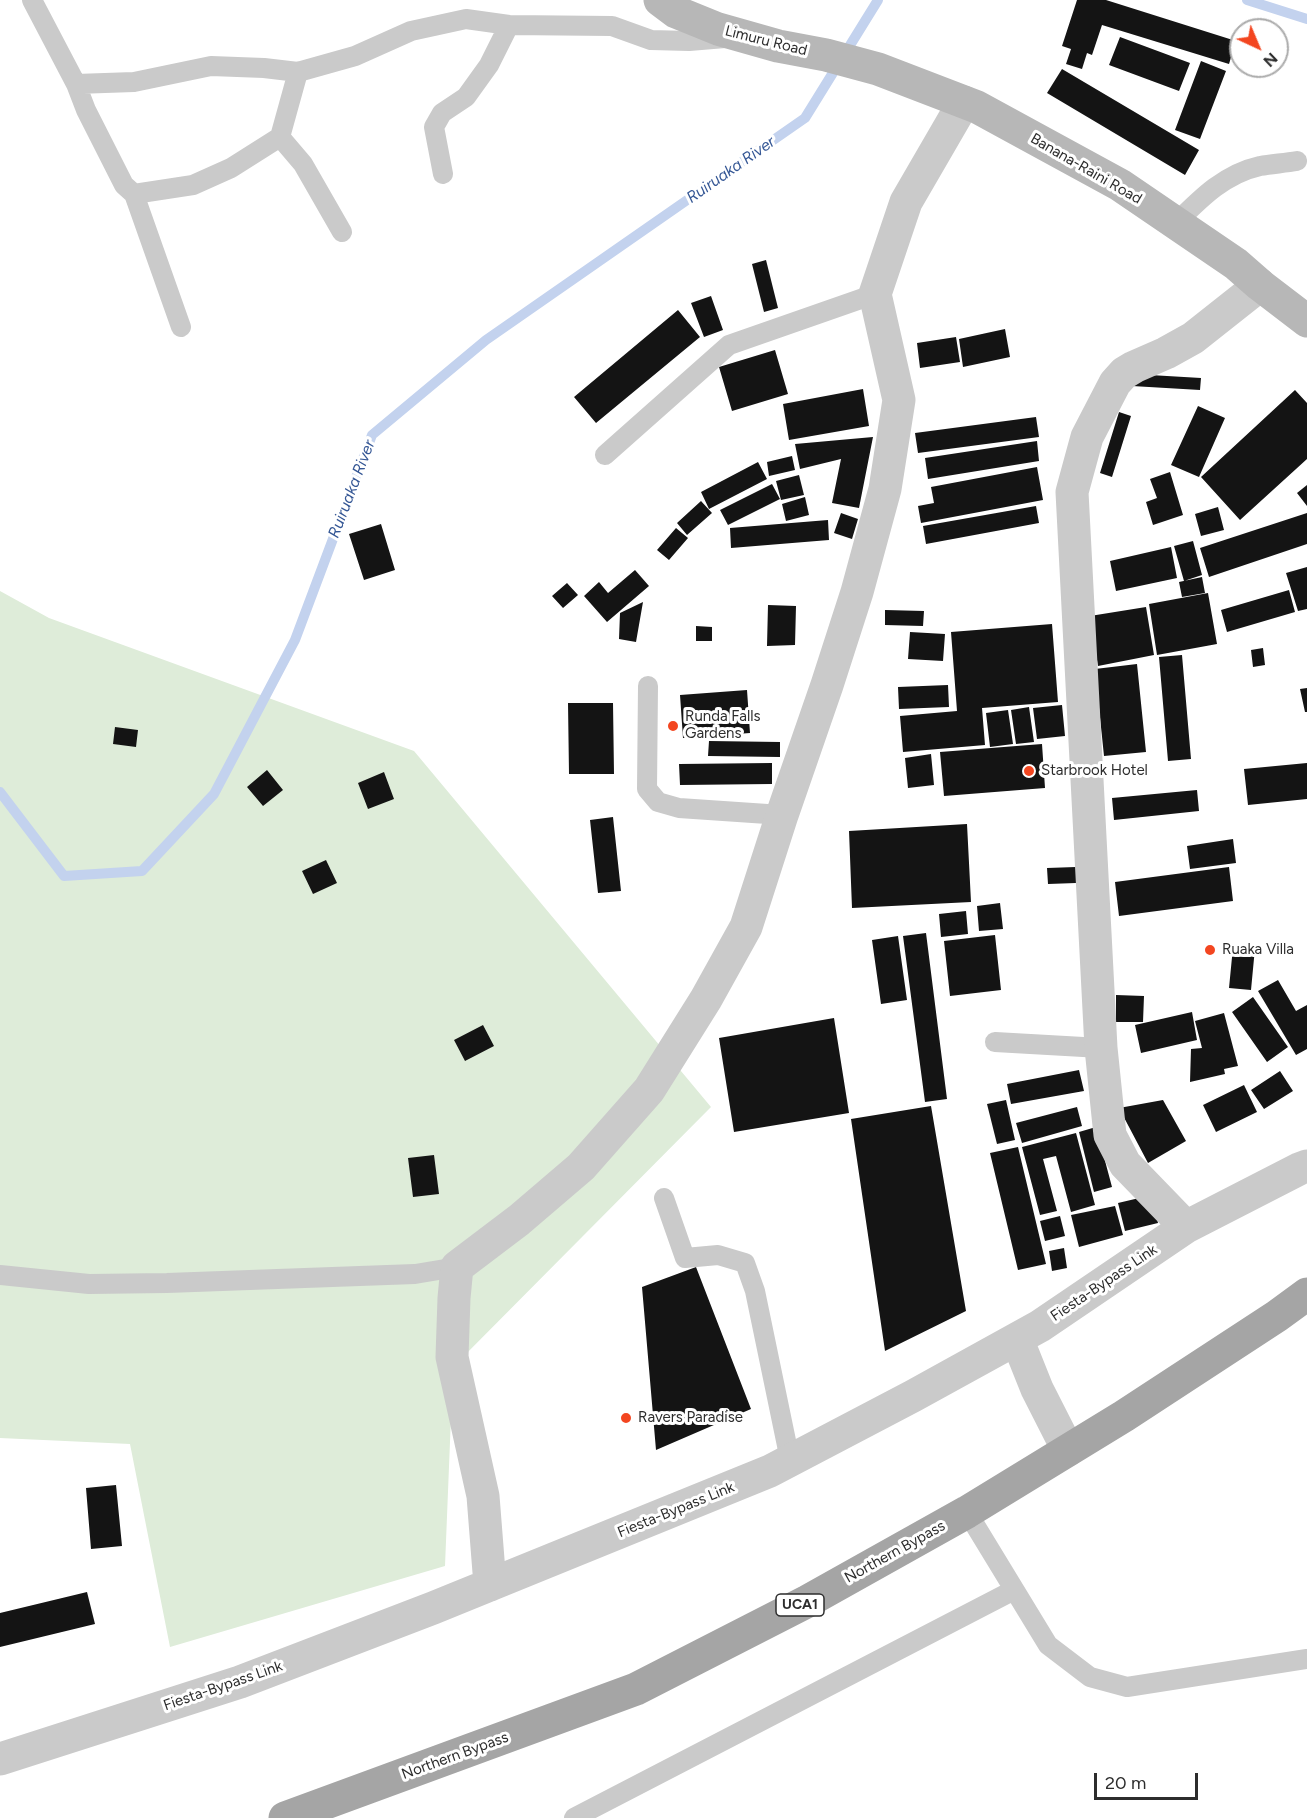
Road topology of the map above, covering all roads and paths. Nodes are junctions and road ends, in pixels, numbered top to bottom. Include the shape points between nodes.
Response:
1 (32, 0) edge
2 (660, 0) edge
3 (699, 0) edge
4 (509, 24) junction
5 (730, 32) junction
6 (878, 69) joint
7 (298, 72) junction
8 (76, 84) junction
9 (964, 102) junction
10 (280, 137) junction
11 (1298, 161) dead end
12 (443, 174) dead end
13 (134, 194) junction
14 (1176, 224) junction
15 (342, 232) dead end
16 (1260, 285) junction
17 (875, 294) junction
18 (1307, 321) edge
19 (181, 327) dead end
20 (605, 455) dead end
21 (648, 686) dead end
22 (782, 815) junction
23 (995, 1042) dead end
24 (1101, 1048) junction
25 (1307, 1167) edge
26 (664, 1198) dead end
27 (1186, 1227) junction
28 (457, 1267) junction
29 (0, 1275) edge
30 (1307, 1294) edge
31 (1017, 1339) junction
32 (1068, 1450) junction
33 (790, 1460) junction
34 (968, 1512) junction
35 (490, 1585) junction
36 (1014, 1590) junction
37 (1307, 1659) edge
38 (0, 1759) edge
39 (285, 1818) edge
40 (574, 1818) edge

1 - 8 lane
2 - 5 main road, Limuru Road via 676,12
3 - 5 main road
4 - 5 lane via 612,26 651,40 689,41
4 - 7 lane via 466,19 411,31 355,56
4 - 12 lane via 489,65 466,97 442,113 434,128
5 - 6 main road, Limuru Road
6 - 9 main road, Banana-Raini Road
7 - 8 lane via 211,66 134,82
7 - 10 lane
8 - 13 lane via 124,185
9 - 14 main road, Banana-Raini Road via 1120,185
9 - 17 street via 906,202
10 - 13 lane via 231,168 192,185
10 - 15 lane via 303,164
11 - 14 lane via 1258,166 1226,178
13 - 19 lane
14 - 16 main road, Banana-Raini Road
16 - 18 main road, Banana-Raini Road
16 - 24 street via 1193,338 1124,373 1087,437 1072,492
17 - 20 lane via 729,345
17 - 22 street via 899,400 885,489 834,664
21 - 22 lane via 647,789 658,802 679,808
22 - 28 street via 746,927 649,1089 581,1167
23 - 24 lane
24 - 27 street via 1110,1135 1125,1164
25 - 27 street, Fiesta-Bypass Link
26 - 33 lane via 685,1258 718,1255 745,1263 755,1291
27 - 31 street, Fiesta-Bypass Link
28 - 29 lane via 415,1274 167,1283 89,1284
28 - 35 street via 452,1357 483,1496
30 - 32 main road, Northern Bypass / UCA1
31 - 32 street
31 - 33 street, Fiesta-Bypass Link
32 - 34 main road, Northern Bypass / UCA1
33 - 35 street, Fiesta-Bypass Link
34 - 36 lane
34 - 39 main road, Northern Bypass / UCA1 via 808,1601 636,1689
35 - 38 street, Fiesta-Bypass Link via 240,1682
36 - 37 lane via 1048,1645 1090,1677 1127,1687
36 - 40 lane

